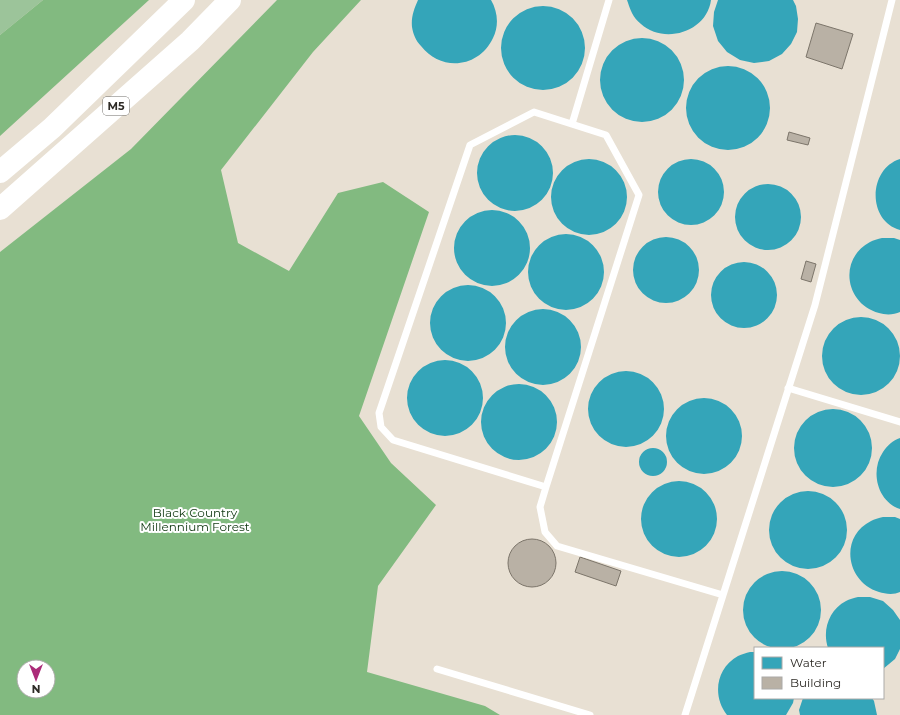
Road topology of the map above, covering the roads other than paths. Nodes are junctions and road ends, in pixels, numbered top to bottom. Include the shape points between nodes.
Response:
1 (184, 0) edge
2 (230, 0) edge
3 (609, 0) edge
4 (889, 1) edge
5 (572, 124) junction
6 (0, 172) edge
7 (0, 209) edge
8 (788, 388) junction
9 (900, 422) edge
10 (546, 487) junction
11 (723, 595) junction
12 (437, 669) dead end
13 (590, 715) edge
14 (685, 715) edge

1 - 6 highway, M5 via 52,128
2 - 7 highway, M5 via 190,40
3 - 5 lane
4 - 8 lane via 882,44 814,305
5 - 10 lane via 606,135 639,195
5 - 10 lane via 534,112 470,145 379,413 381,427 393,440
8 - 9 lane
8 - 11 lane
10 - 11 lane via 540,507 541,513 545,532 557,546
11 - 14 lane
12 - 13 lane

